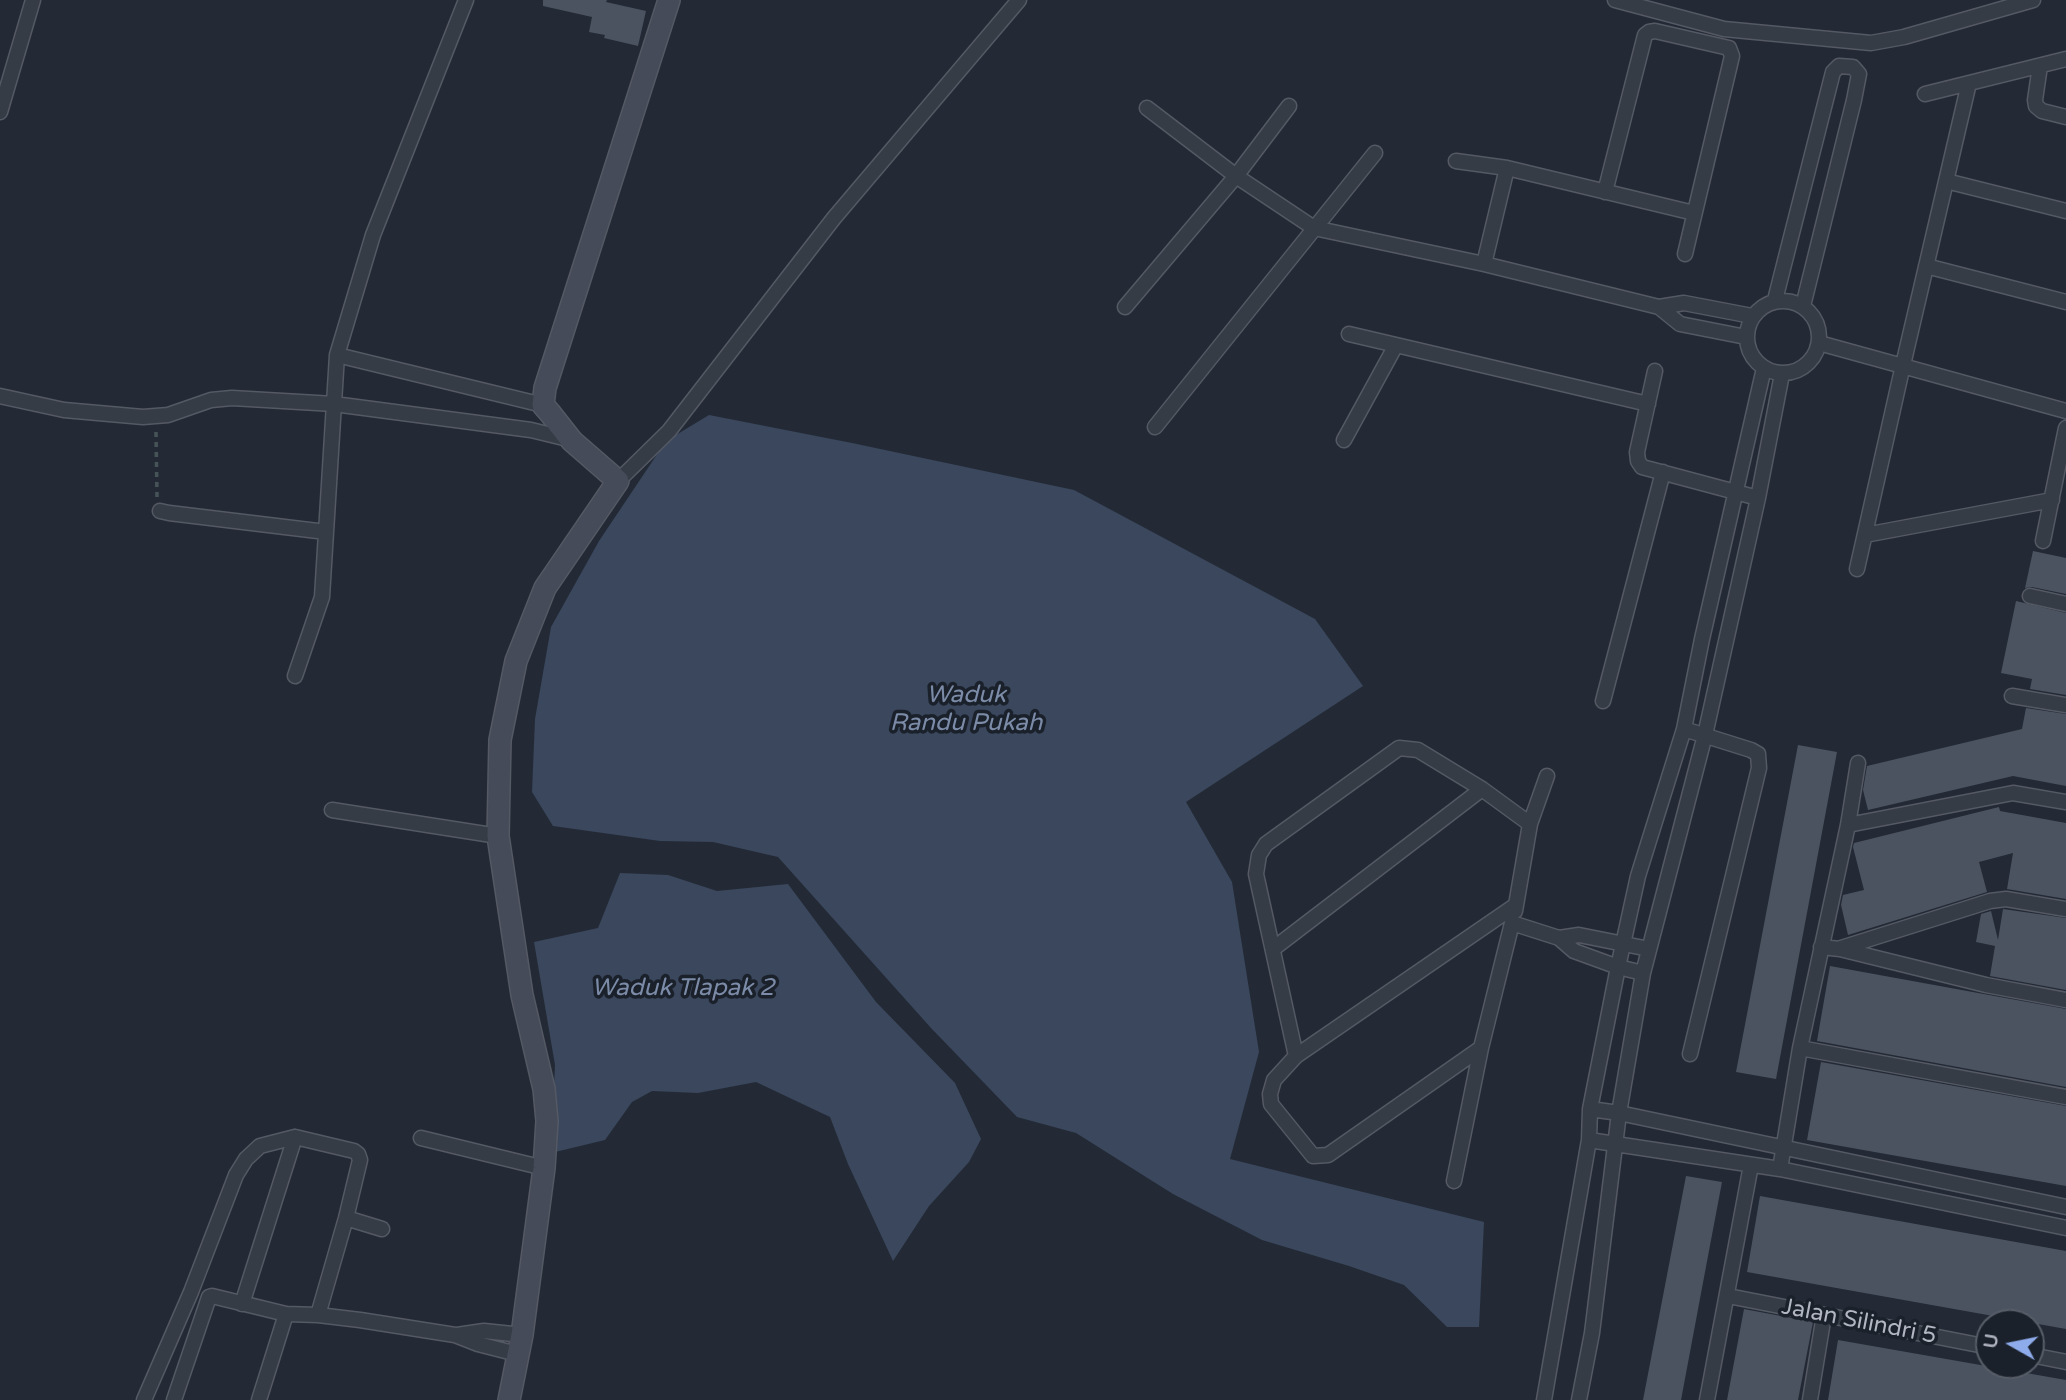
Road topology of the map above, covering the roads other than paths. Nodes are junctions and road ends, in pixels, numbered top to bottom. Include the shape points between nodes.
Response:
1 (33, 0) edge
2 (466, 0) edge
3 (669, 0) edge
4 (1019, 0) edge
5 (1615, 0) edge
6 (2032, 0) edge
7 (2066, 59) edge
8 (2040, 66) junction
9 (1969, 83) junction
10 (1926, 94) dead end
11 (1289, 106) dead end
12 (1147, 108) dead end
13 (0, 112) edge
14 (2066, 117) edge
15 (1375, 153) dead end
16 (1456, 161) dead end
17 (1507, 168) junction
18 (1236, 176) junction
19 (1946, 181) junction
20 (1605, 192) junction
21 (2066, 211) edge
22 (1694, 213) junction
23 (1314, 228) junction
24 (1685, 254) dead end
25 (1484, 264) junction
26 (1926, 266) junction
27 (1775, 300) junction
28 (2066, 302) edge
29 (1803, 306) junction
30 (1125, 307) dead end
31 (1659, 307) junction
32 (1752, 316) junction
33 (1349, 334) dead end
34 (1746, 337) junction
35 (1819, 343) junction
36 (1396, 345) junction
37 (337, 355) junction
38 (1903, 365) junction
39 (1764, 368) junction
40 (1655, 372) dead end
41 (1782, 374) junction
42 (0, 396) edge
43 (334, 404) junction
44 (1648, 404) junction
45 (543, 405) junction
46 (2066, 411) edge
47 (1155, 427) dead end
48 (2066, 428) edge
49 (572, 440) junction
50 (1344, 440) dead end
51 (1663, 472) junction
52 (618, 481) junction
53 (1735, 492) junction
54 (1758, 498) junction
55 (2052, 500) junction
56 (160, 511) road end
57 (326, 532) junction
58 (1865, 535) junction
59 (2043, 541) dead end
60 (1857, 569) dead end
61 (2030, 596) dead end
62 (2066, 604) edge
63 (295, 676) dead end
64 (2012, 696) dead end
65 (1603, 701) dead end
66 (2066, 705) edge
67 (1684, 729) junction
68 (1705, 736) junction
69 (1858, 763) dead end
70 (1547, 776) dead end
71 (1482, 789) junction
72 (2066, 802) edge
73 (332, 810) dead end
74 (1530, 824) junction
75 (1848, 825) junction
76 (498, 836) junction
77 (1516, 905) junction
78 (2066, 909) edge
79 (1512, 923) junction
80 (1559, 938) junction
81 (1624, 943) junction
82 (1821, 947) junction
83 (1273, 949) junction
84 (1649, 949) junction
85 (1840, 949) junction
86 (1618, 967) junction
87 (1643, 973) junction
88 (2066, 1000) edge
89 (1481, 1048) junction
90 (1800, 1048) junction
91 (1690, 1054) dead end
92 (1296, 1056) junction
93 (2066, 1097) edge
94 (1590, 1109) junction
95 (1619, 1113) junction
96 (295, 1137) junction
97 (421, 1138) dead end
98 (1589, 1140) junction
99 (1616, 1146) junction
100 (1783, 1148) junction
101 (1751, 1165) junction
102 (544, 1168) junction
103 (1780, 1169) junction
104 (1454, 1181) dead end
105 (2066, 1207) edge
106 (346, 1218) junction
107 (382, 1228) dead end
108 (2066, 1228) edge
109 (191, 1292) junction
110 (1728, 1296) junction
111 (209, 1297) junction
112 (242, 1304) junction
113 (286, 1314) junction
114 (318, 1315) junction
115 (1824, 1315) junction
116 (1975, 1344) edge
117 (520, 1345) junction
118 (2045, 1358) edge
119 (2066, 1362) edge
120 (144, 1400) edge
121 (174, 1400) edge
122 (260, 1400) edge
123 (509, 1400) edge
124 (1544, 1400) edge
125 (1579, 1400) edge
126 (1707, 1400) edge
127 (1810, 1400) edge

1 - 13 street
2 - 37 street via 373,235
3 - 45 main road
4 - 52 street via 834,218 669,430
5 - 6 street via 1724,29 1871,43
7 - 8 street
8 - 9 street
8 - 14 street via 2036,106
9 - 10 street
9 - 19 street
11 - 18 street
12 - 18 street
15 - 23 street
16 - 17 street
17 - 20 street
17 - 25 street
18 - 23 street
18 - 30 street
19 - 21 street
19 - 26 street
20 - 22 street
20 - 22 street via 1644,35 1655,31 1729,48 1732,56
22 - 24 street
23 - 25 street
23 - 47 street
25 - 31 street
26 - 28 street
26 - 38 street
27 - 29 street
27 - 29 street via 1833,72 1839,66 1853,67 1859,74 1854,100
27 - 32 street
29 - 35 street via 1813,316
31 - 32 street via 1684,303
31 - 34 street via 1680,324
32 - 34 street
33 - 36 street
34 - 39 street via 1750,354
35 - 38 street
35 - 41 street via 1812,359 1799,370
36 - 44 street
36 - 50 street
37 - 43 street
37 - 45 street
38 - 46 street
38 - 58 street
39 - 41 street
39 - 53 street
40 - 44 street
41 - 54 street
42 - 43 street via 64,410 143,416 168,415 232,398
43 - 49 street via 531,430
43 - 57 street
44 - 51 street via 1638,461 1642,467
45 - 49 main road
48 - 55 street
49 - 52 main road
51 - 53 street
51 - 65 street
52 - 76 main road via 545,588 516,661 499,740
53 - 54 street
53 - 67 street
54 - 68 street
55 - 58 street
55 - 59 street
56 - 57 street
57 - 63 street via 322,597
58 - 60 street
61 - 62 street
64 - 66 street
67 - 68 street
67 - 81 street via 1638,876
68 - 84 street
68 - 91 street via 1758,754 1759,768
69 - 75 street
70 - 74 street
71 - 74 street
71 - 83 street
71 - 83 street via 1418,750 1399,748 1266,844 1256,874
72 - 75 street via 2013,793
73 - 76 street
74 - 77 street
75 - 82 street
76 - 102 main road via 522,995 544,1089
77 - 79 street
77 - 92 street
78 - 85 street via 2006,899 1990,901
79 - 80 street
79 - 89 street
80 - 81 street via 1579,936
80 - 86 street via 1574,951
81 - 84 street
81 - 86 street
82 - 85 street
82 - 90 street
83 - 92 street
84 - 87 street
85 - 88 street
86 - 87 street
86 - 94 street
87 - 95 street
89 - 92 street via 1328,1155 1320,1156 1313,1156 1271,1104 1274,1080
89 - 104 street
90 - 93 street
90 - 100 street
94 - 95 street
94 - 98 street
95 - 99 street
95 - 100 street
96 - 106 street via 358,1154
96 - 109 street via 260,1146 246,1159
96 - 112 street
97 - 102 street
98 - 99 street
98 - 124 street
99 - 101 street
99 - 125 street
100 - 103 street
100 - 105 street
101 - 103 street
101 - 110 street
102 - 117 main road
103 - 108 street
106 - 107 street
106 - 114 street
109 - 111 street
109 - 120 street
110 - 115 street, Jalan Silindri 5
110 - 126 street
111 - 112 street
111 - 121 street
112 - 113 street
113 - 114 street
113 - 122 street
114 - 117 street via 455,1335 484,1331
115 - 116 street, Jalan Silindri 5
115 - 127 street
117 - 123 main road
118 - 119 street

